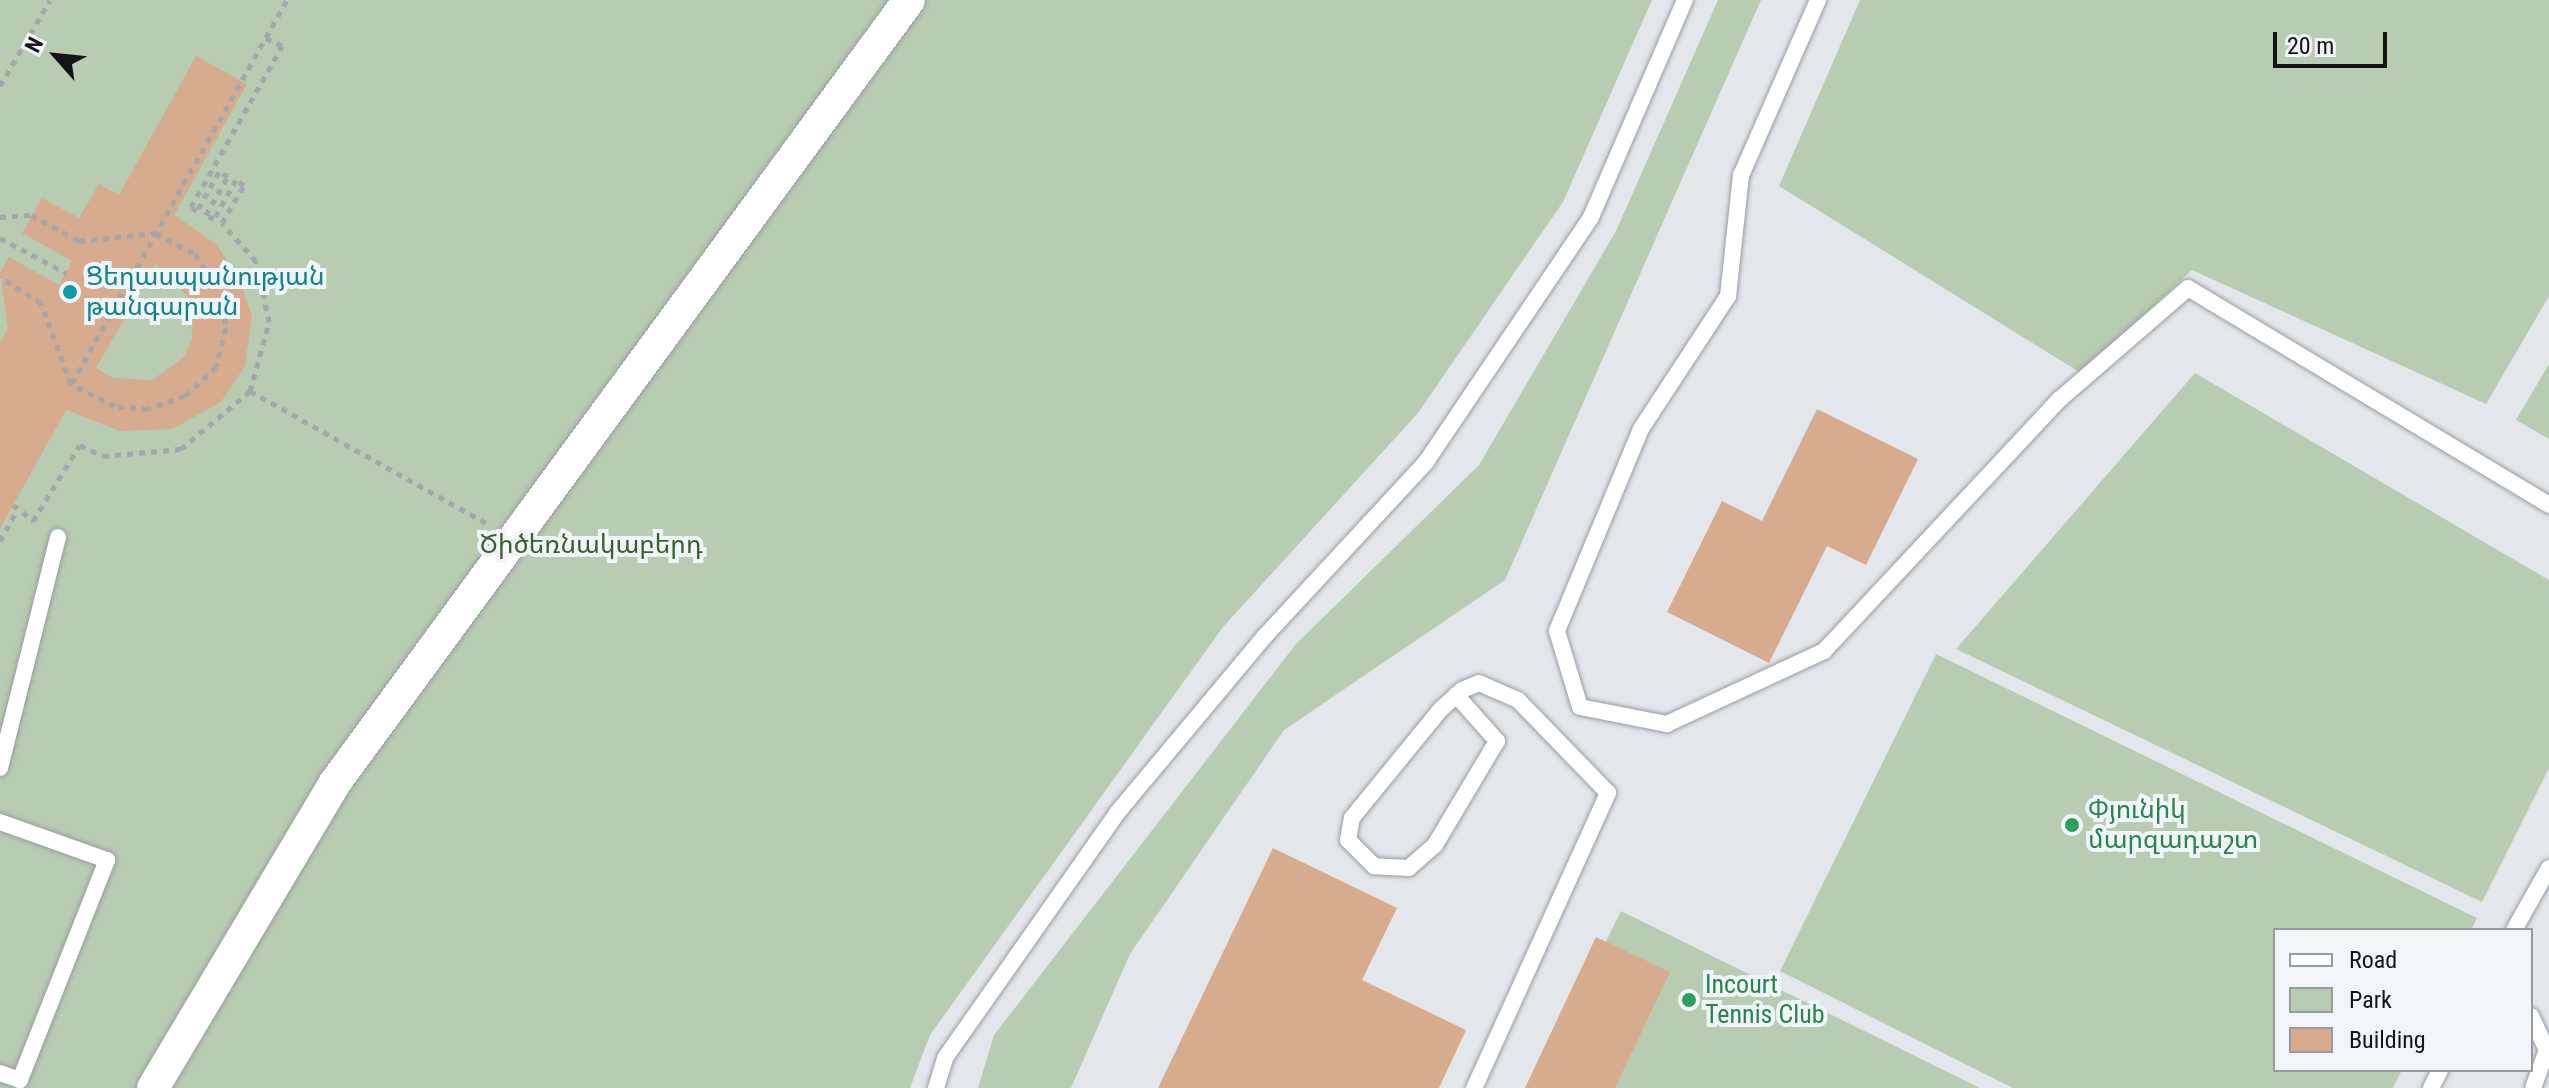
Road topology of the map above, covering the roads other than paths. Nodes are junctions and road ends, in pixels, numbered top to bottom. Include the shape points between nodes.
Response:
1 (909, 0) edge
2 (1685, 0) edge
3 (1818, 0) edge
4 (2549, 505) edge
5 (58, 537) dead end
6 (1456, 695) junction
7 (0, 768) edge
8 (0, 822) edge
9 (2549, 868) edge
10 (2515, 928) edge
11 (2533, 1020) edge
12 (0, 1073) edge
13 (153, 1088) edge
14 (936, 1088) edge
15 (1474, 1088) edge
16 (2533, 1088) edge

1 - 13 street via 334,784
2 - 14 lane via 1591,217 1426,462 1265,636 1117,813 945,1058
3 - 4 lane via 1741,175 1728,296 1641,429 1557,631 1580,707 1667,724 1824,651 2060,399 2188,288
5 - 7 lane
6 - 6 lane via 1497,741 1435,845 1409,868 1374,866 1348,840 1352,818
6 - 15 lane via 1479,683 1496,685 1608,793
8 - 12 lane via 107,860 20,1080
9 - 10 lane
11 - 16 lane via 2547,1050

